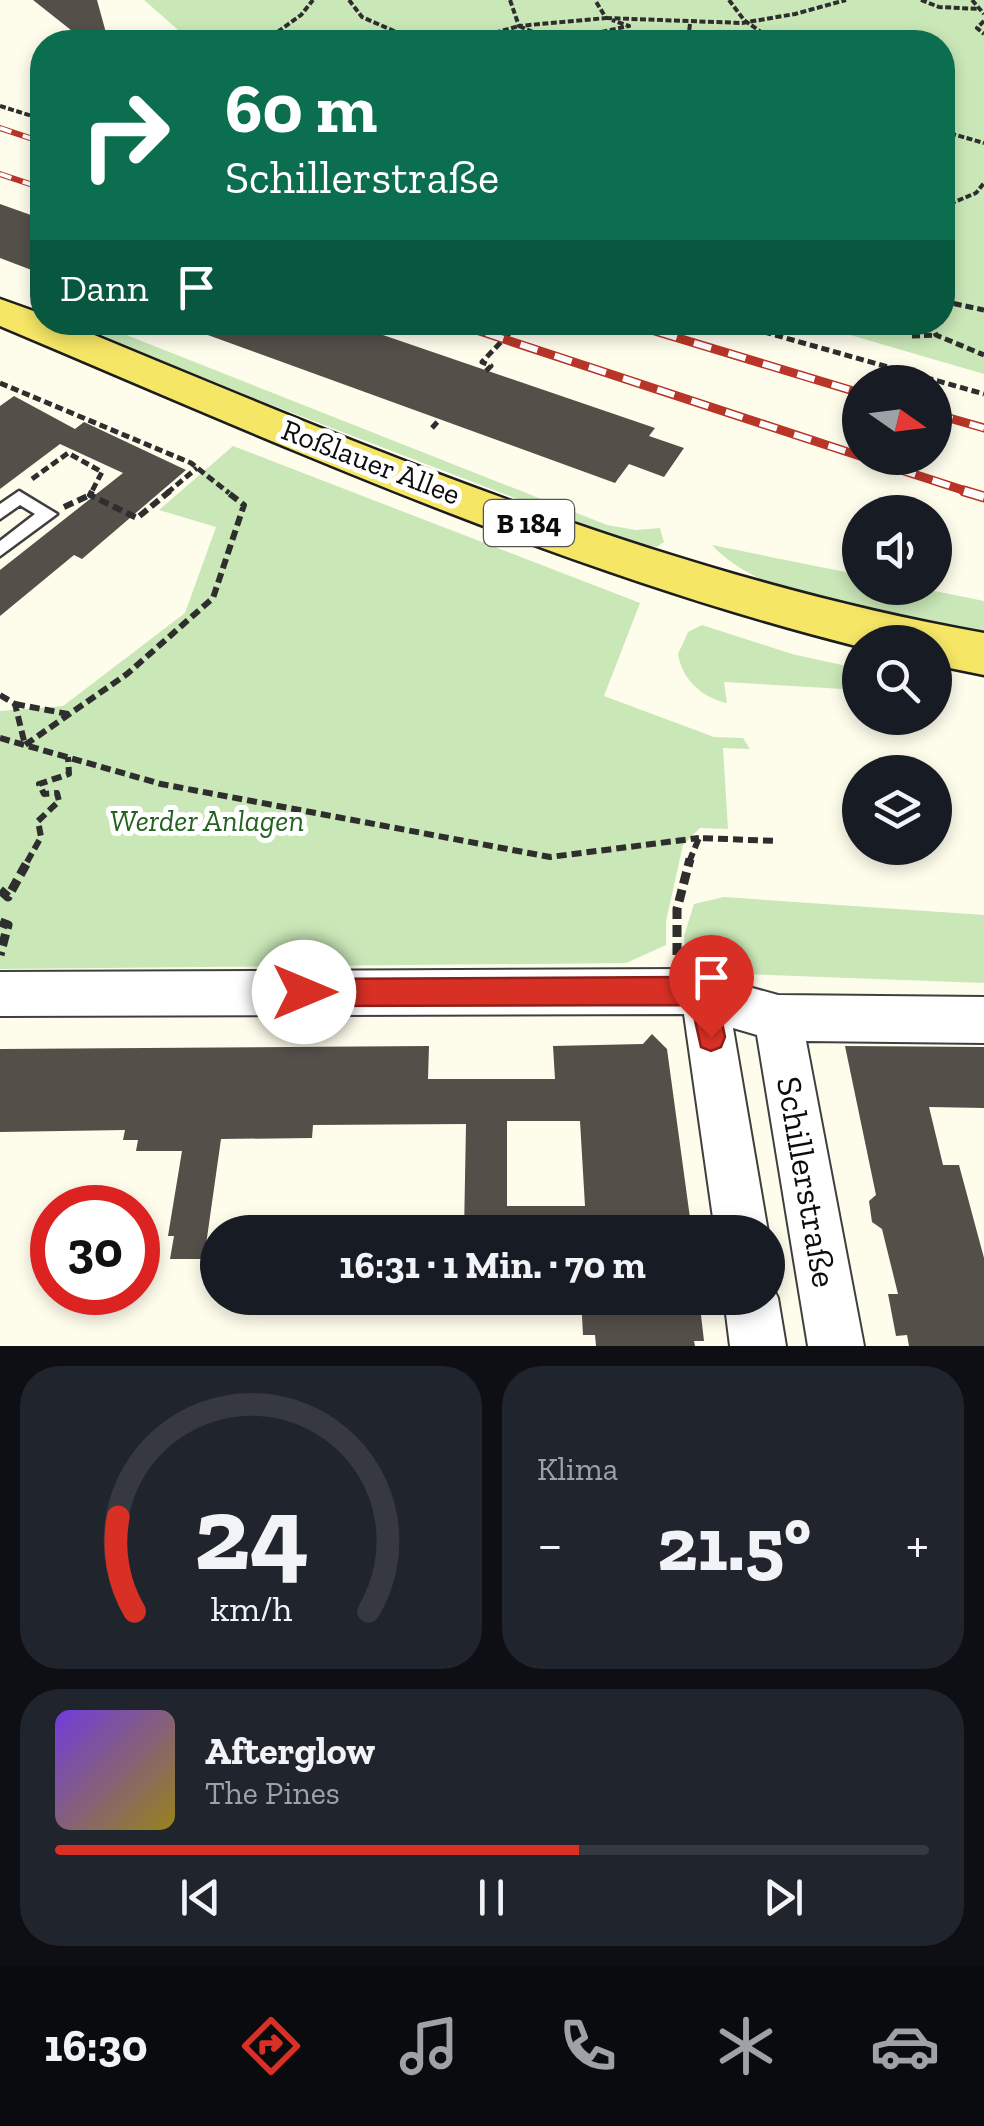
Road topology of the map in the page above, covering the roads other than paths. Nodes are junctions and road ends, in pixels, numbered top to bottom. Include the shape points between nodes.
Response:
1 (0, 311) edge
2 (30, 323) edge
3 (59, 335) edge
4 (0, 513) edge
5 (0, 550) edge
6 (848, 625) edge
7 (952, 649) edge
8 (984, 654) edge
9 (0, 994) edge
10 (694, 994) junction
11 (778, 1018) junction
12 (984, 1020) edge
13 (738, 1215) edge
14 (753, 1315) edge
15 (758, 1346) edge
16 (836, 1346) edge

1 - 2 main road, Roßlauer Allee / B 184
3 - 6 main road, Roßlauer Allee / B 184 via 643,566
4 - 5 lane via 19,498 48,514
7 - 8 main road
9 - 10 street
10 - 11 street
10 - 13 street
11 - 12 street
11 - 16 street, Schillerstraße
14 - 15 street

